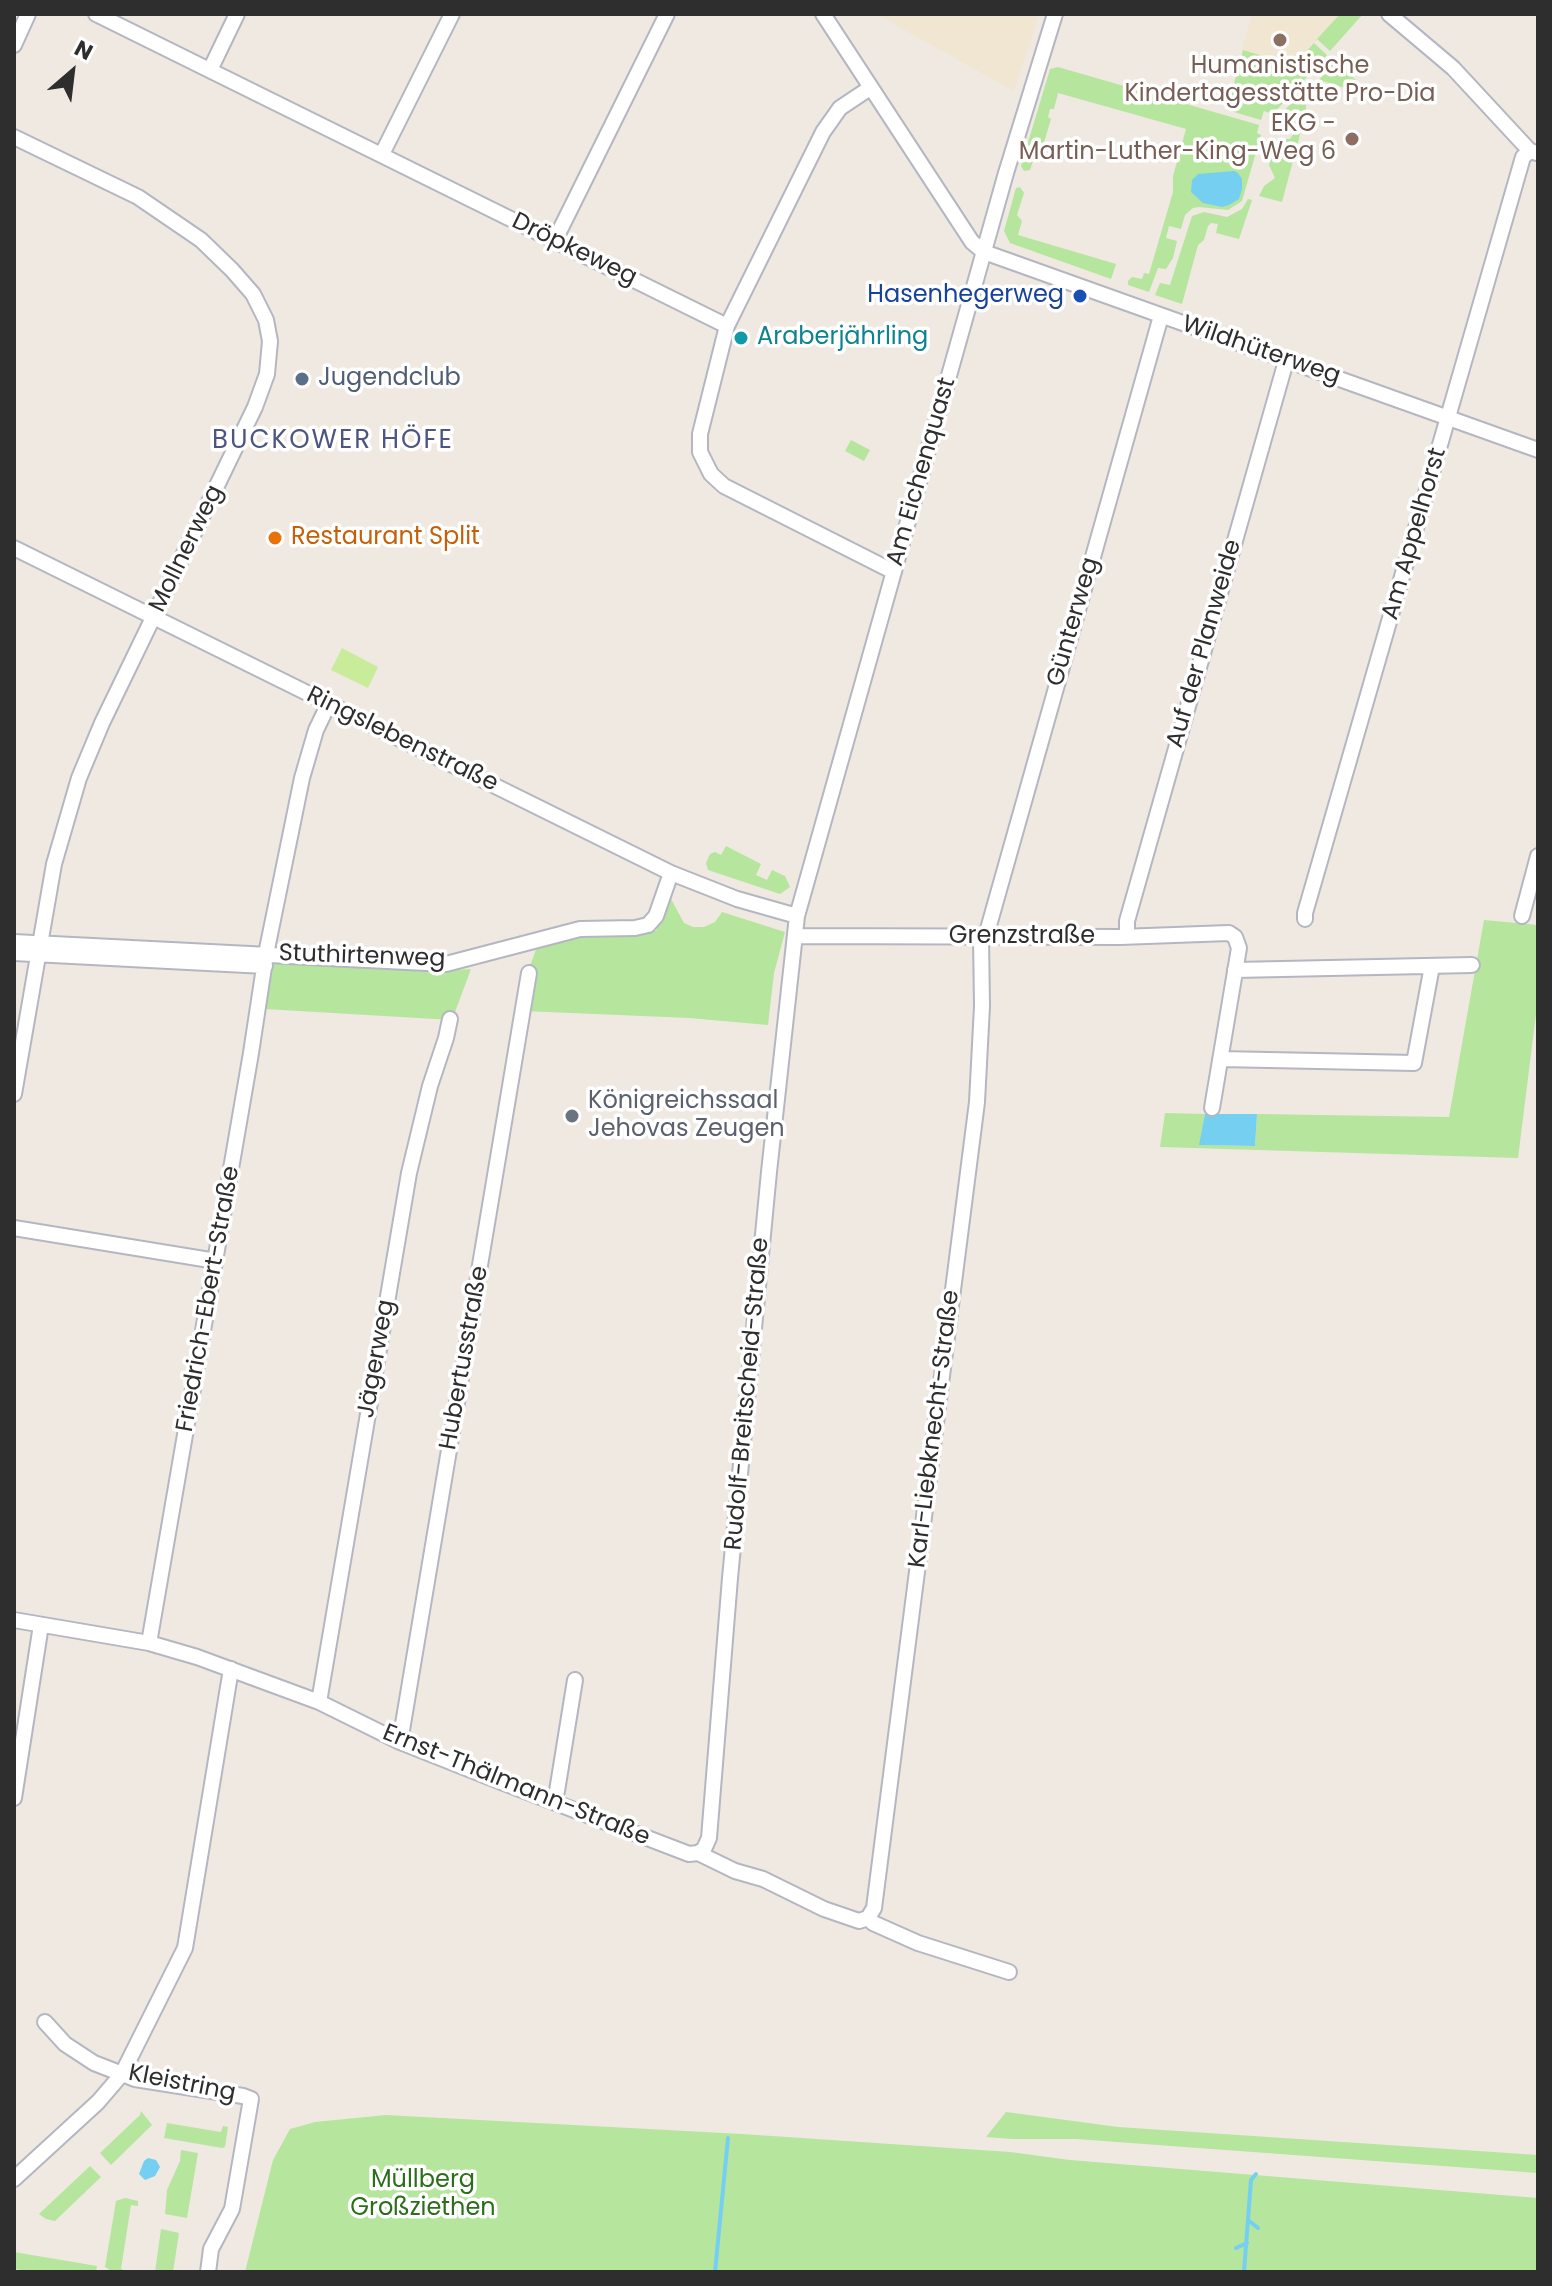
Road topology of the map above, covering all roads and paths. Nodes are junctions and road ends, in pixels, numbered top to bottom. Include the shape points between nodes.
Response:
1 (28, 14) edge
2 (96, 14) edge
3 (237, 14) edge
4 (452, 14) edge
5 (667, 14) edge
6 (823, 14) edge
7 (1055, 14) edge
8 (1389, 14) edge
9 (14, 45) edge
10 (210, 70) junction
11 (870, 88) junction
12 (14, 137) edge
13 (1534, 152) edge
14 (382, 154) junction
15 (555, 240) junction
16 (984, 252) junction
17 (1161, 316) junction
18 (727, 326) junction
19 (1286, 361) junction
20 (1448, 417) junction
21 (1538, 450) edge
22 (14, 548) edge
23 (894, 572) junction
24 (154, 617) junction
25 (329, 703) junction
26 (1538, 856) edge
27 (671, 873) junction
28 (1522, 916) dead end
29 (1305, 919) dead end
30 (796, 928) junction
31 (1127, 929) dead end
32 (984, 933) junction
33 (14, 942) edge
34 (39, 948) junction
35 (14, 953) edge
36 (265, 960) junction
37 (1472, 965) dead end
38 (1432, 966) junction
39 (1235, 970) junction
40 (529, 973) dead end
41 (450, 1019) dead end
42 (1220, 1059) junction
43 (14, 1094) edge
44 (1212, 1108) dead end
45 (14, 1228) edge
46 (216, 1261) junction
47 (14, 1620) edge
48 (41, 1625) junction
49 (149, 1643) junction
50 (231, 1669) junction
51 (575, 1680) dead end
52 (319, 1702) junction
53 (400, 1742) junction
54 (14, 1798) edge
55 (553, 1801) junction
56 (698, 1853) junction
57 (868, 1918) junction
58 (1009, 1972) dead end
59 (45, 2022) dead end
60 (122, 2074) junction
61 (14, 2179) edge
62 (208, 2272) edge

1 - 9 street
2 - 10 street, Dröpkeweg
3 - 10 street
4 - 14 street
5 - 15 street
6 - 11 street
7 - 16 street, Am Eichenquast
8 - 13 street via 1453,68
10 - 14 street, Dröpkeweg
11 - 16 street via 972,242
11 - 18 street via 840,108 823,132
12 - 24 street, Mollnerweg via 173,219 232,270 266,320 270,353 261,393
13 - 20 street, Am Appelhorst via 1523,157
14 - 15 street, Dröpkeweg
15 - 18 street, Dröpkeweg
16 - 17 street, Wildhüterweg
16 - 23 street, Am Eichenquast
17 - 19 street, Wildhüterweg
17 - 32 street, Günterweg
18 - 23 street via 700,434 700,452 711,474 724,486
19 - 20 street, Wildhüterweg
19 - 31 street, Auf der Planweide
20 - 21 street, Wildhüterweg
20 - 29 street, Am Appelhorst
22 - 24 street, Ringslebenstraße
23 - 30 street, Am Eichenquast
24 - 25 street, Ringslebenstraße
24 - 34 street, Mollnerweg via 79,778 54,864
25 - 27 street, Ringslebenstraße
25 - 36 street, Friedrich-Ebert-Straße via 302,778
26 - 28 street
27 - 30 street, Ringslebenstraße
27 - 36 street, Stuthirtenweg via 656,916 635,928 580,929 446,964
30 - 32 street, Grenzstraße
30 - 56 street, Rudolf-Breitscheid-Straße via 770,1157 709,1838
32 - 39 street, Grenzstraße via 1229,933 1239,948
32 - 57 street, Karl-Liebknecht-Straße via 977,1102 880,1870
33 - 34 street, Stuthirtenweg
34 - 35 street
34 - 36 street, Stuthirtenweg
34 - 43 street, Mollnerweg
36 - 46 street, Friedrich-Ebert-Straße
37 - 38 street
38 - 39 street
38 - 42 street via 1414,1063
39 - 42 street
40 - 53 street, Hubertusstraße
41 - 52 street, Jägerweg via 409,1173
42 - 44 street
45 - 46 street
46 - 49 street, Friedrich-Ebert-Straße
47 - 48 street, Ernst-Thälmann-Straße
48 - 49 street, Ernst-Thälmann-Straße
48 - 54 street
49 - 50 street, Ernst-Thälmann-Straße
50 - 52 street, Ernst-Thälmann-Straße
50 - 60 street via 185,1948
51 - 55 street
52 - 53 street, Ernst-Thälmann-Straße
53 - 55 street, Ernst-Thälmann-Straße
55 - 56 street, Ernst-Thälmann-Straße
56 - 57 street, Ernst-Thälmann-Straße via 824,1909 859,1921
57 - 58 street, Ernst-Thälmann-Straße via 918,1943
59 - 60 street, Kleistring via 65,2044
60 - 61 street
60 - 62 street, Kleistring via 251,2099 232,2209 211,2249

